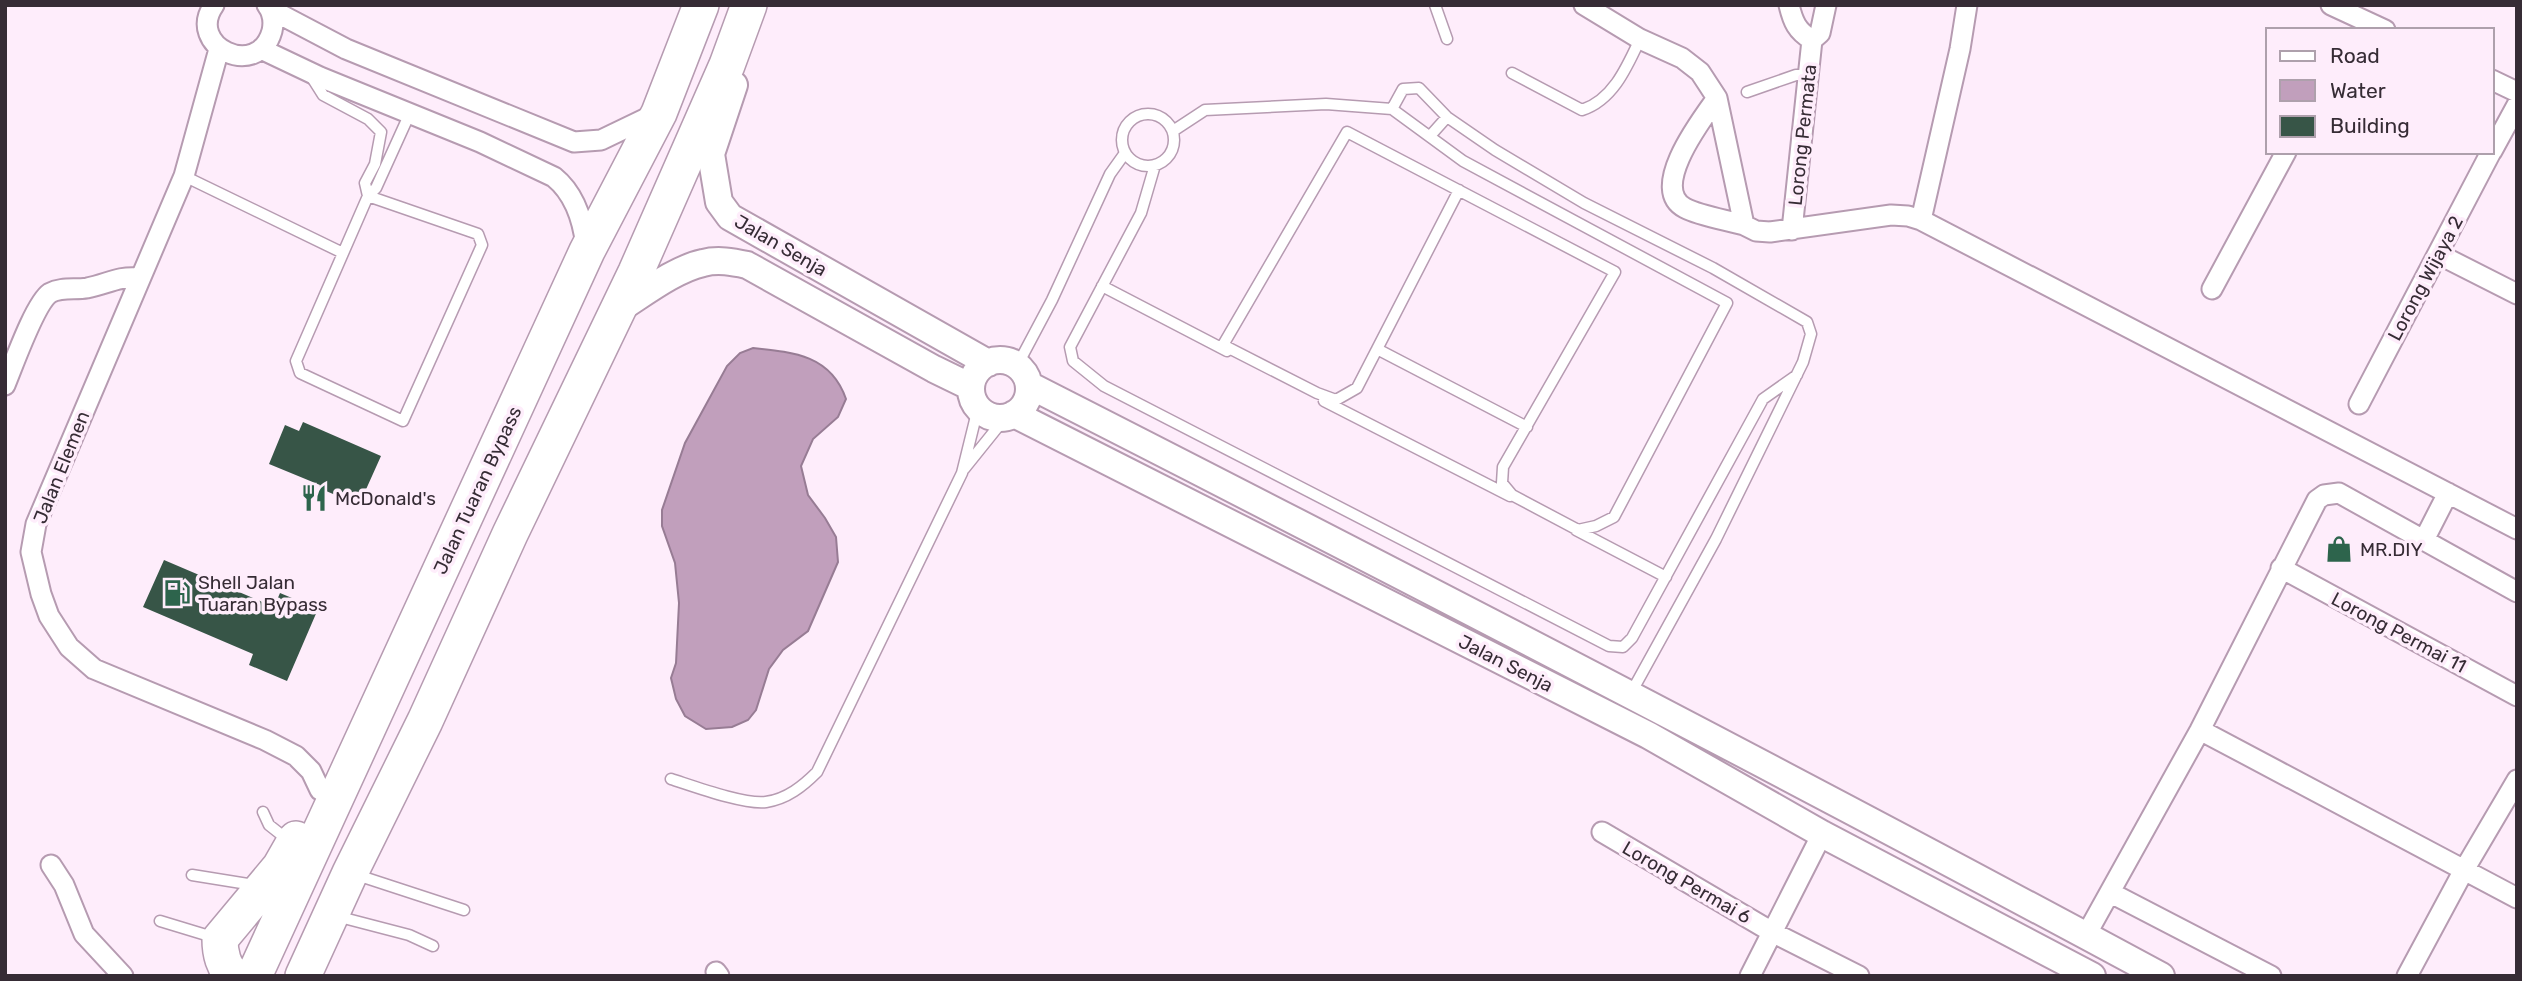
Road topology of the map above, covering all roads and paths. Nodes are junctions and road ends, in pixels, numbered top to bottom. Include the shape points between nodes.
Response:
1 (196, 5) edge
2 (701, 5) edge
3 (751, 5) edge
4 (1435, 5) edge
5 (1584, 5) edge
6 (1615, 5) edge
7 (1789, 5) edge
8 (1826, 5) edge
9 (1967, 5) edge
10 (2331, 5) edge
11 (269, 7) edge
12 (211, 14) edge
13 (2359, 18) edge
14 (1621, 27) junction
15 (2381, 28) edge
16 (1447, 39) dead end
17 (1640, 39) junction
18 (1812, 40) junction
19 (219, 49) junction
20 (261, 49) junction
21 (309, 72) junction
22 (1512, 74) dead end
23 (1810, 75) junction
24 (2494, 81) edge
25 (1746, 92) dead end
26 (2517, 92) edge
27 (1717, 98) junction
28 (2517, 105) edge
29 (1392, 109) junction
30 (410, 113) junction
31 (659, 113) junction
32 (1447, 117) junction
33 (1173, 131) junction
34 (1430, 136) junction
35 (2494, 148) edge
36 (1125, 153) junction
37 (2285, 154) edge
38 (2491, 154) edge
39 (1155, 165) junction
40 (184, 176) junction
41 (1459, 190) junction
42 (368, 196) junction
43 (1921, 220) junction
44 (1744, 225) junction
45 (1792, 230) junction
46 (587, 251) junction
47 (343, 253) junction
48 (2438, 254) junction
49 (139, 278) junction
50 (1102, 286) junction
51 (2211, 289) dead end
52 (2517, 294) edge
53 (619, 309) junction
54 (1377, 349) junction
55 (988, 363) junction
56 (1023, 375) junction
57 (1797, 375) junction
58 (5, 385) edge
59 (974, 397) junction
60 (2359, 404) dead end
61 (1010, 416) junction
62 (1527, 427) junction
63 (962, 472) junction
64 (2448, 493) junction
65 (2517, 530) edge
66 (510, 534) junction
67 (2424, 540) junction
68 (2281, 568) junction
69 (1666, 576) junction
70 (2517, 592) edge
71 (412, 630) junction
72 (1630, 695) junction
73 (2517, 696) edge
74 (2200, 730) junction
75 (671, 779) dead end
76 (2517, 780) edge
77 (320, 790) junction
78 (263, 812) dead end
79 (1602, 832) dead end
80 (1822, 834) junction
81 (293, 845) junction
82 (51, 865) dead end
83 (2463, 870) junction
84 (350, 873) junction
85 (192, 875) dead end
86 (265, 887) junction
87 (2111, 893) junction
88 (2517, 898) edge
89 (464, 910) dead end
90 (332, 915) junction
91 (160, 921) dead end
92 (1772, 932) junction
93 (2086, 935) junction
94 (220, 939) junction
95 (433, 946) dead end
96 (2086, 974) edge
97 (122, 976) edge
98 (235, 976) edge
99 (254, 976) edge
100 (283, 976) edge
101 (303, 976) edge
102 (1750, 976) edge
103 (1859, 976) edge
104 (2161, 976) edge
105 (2271, 976) edge
106 (2407, 976) edge

1 - 12 street
2 - 31 highway, Jalan Tuaran Bypass
3 - 53 highway
3 - 55 main road, Jalan Senja via 747,46 711,154 719,202 730,217
4 - 16 lane
5 - 14 street
6 - 14 street
7 - 18 street, Lorong Permata via 1795,25
8 - 18 street, Lorong Permata via 1820,33
9 - 43 street
10 - 13 street
11 - 20 street via 274,24
11 - 31 street via 346,48 574,142 601,140
12 - 19 street via 211,37
13 - 15 street
14 - 17 street
17 - 22 lane via 1607,95 1596,106 1582,110
17 - 27 street via 1682,58 1700,72
18 - 23 street, Lorong Permata
19 - 20 street via 247,55
19 - 40 street, Jalan Elemen
20 - 21 street
21 - 30 street
21 - 42 lane via 323,95 368,119 381,132 365,183
23 - 25 lane via 1796,75
23 - 45 street, Lorong Permata
24 - 26 street
27 - 44 street
27 - 44 street via 1689,137 1672,177 1672,190 1684,208
28 - 35 street, Lorong Wijaya 2
29 - 32 lane via 1403,89 1412,86 1424,90
29 - 33 lane via 1326,104 1205,110
29 - 34 lane
30 - 42 lane via 376,188
30 - 46 street via 554,177 564,185 583,221
31 - 46 highway, Jalan Tuaran Bypass
32 - 34 lane
32 - 57 lane via 1584,203 1713,268 1807,323 1811,334
33 - 36 lane via 1155,114 1138,116 1122,136
33 - 39 lane via 1174,148
34 - 62 lane via 1463,161 1727,303 1614,517 1578,530 1512,495 1502,483 1503,467
36 - 39 lane via 1138,164
36 - 56 lane via 1110,173
37 - 51 street
38 - 48 street, Lorong Wijaya 2
39 - 50 lane via 1141,213
40 - 47 lane
40 - 49 street, Jalan Elemen
41 - 54 lane
41 - 54 lane via 1347,132 1223,345 1336,400 1357,388
41 - 62 lane via 1615,272
42 - 47 lane
42 - 47 lane via 482,239 403,421 296,368
43 - 45 street via 1891,215
43 - 64 street
44 - 45 street via 1756,231
46 - 71 highway, Jalan Tuaran Bypass
48 - 52 street
48 - 60 street, Lorong Wijaya 2
49 - 58 street via 122,276 51,293 36,314
49 - 77 street, Jalan Elemen via 36,524 31,552 41,594 69,648 94,669 296,756 311,771
50 - 69 lane
50 - 69 lane via 1070,346 1073,361 1104,386 1609,646 1623,647 1632,638
53 - 59 main road, Jalan Senja via 702,263 747,265 934,369
53 - 66 highway
54 - 62 lane
55 - 56 main road, Jalan Senja via 1003,360
55 - 59 main road via 977,373
56 - 61 main road via 1026,402
56 - 72 main road, Jalan Senja
57 - 69 lane via 1763,399
57 - 72 lane via 1716,539
59 - 61 main road, Jalan Senja via 990,416
59 - 63 lane
61 - 63 lane
61 - 80 main road, Jalan Senja via 1648,735
63 - 75 lane via 817,772 793,792 764,802
64 - 65 street
64 - 67 street
66 - 84 highway
66 - 100 highway via 492,544
67 - 68 street via 2339,493 2325,495 2310,509
67 - 70 street
68 - 73 street, Lorong Permai 11
68 - 74 street
71 - 77 highway
71 - 99 highway, Jalan Tuaran Bypass
72 - 93 main road, Jalan Senja
74 - 83 street
74 - 87 street
76 - 83 street
77 - 81 highway
78 - 81 lane via 269,825
79 - 92 street, Lorong Permai 6
80 - 92 street
80 - 96 main road, Jalan Senja
81 - 86 highway
82 - 97 street via 84,934
83 - 88 street
83 - 106 street
84 - 89 lane
84 - 90 highway
85 - 86 lane
86 - 94 highway
87 - 93 street
87 - 105 street
90 - 95 lane
90 - 101 highway
91 - 94 lane
92 - 102 street
92 - 103 street, Lorong Permai 6
93 - 104 main road, Jalan Senja
94 - 98 highway via 228,972

